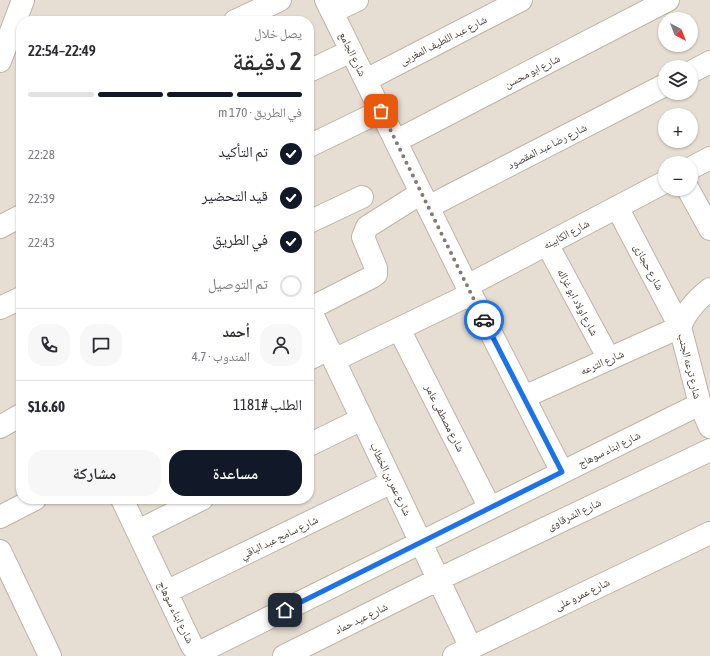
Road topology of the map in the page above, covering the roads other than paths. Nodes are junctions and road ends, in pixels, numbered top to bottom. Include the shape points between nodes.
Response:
1 (23, 0) edge
2 (280, 0) edge
3 (357, 0) edge
4 (520, 0) edge
5 (668, 0) edge
6 (329, 6) edge
7 (17, 16) edge
8 (246, 16) edge
9 (16, 19) edge
10 (351, 51) junction
11 (0, 61) edge
12 (710, 62) edge
13 (698, 68) edge
14 (314, 69) edge
15 (366, 80) junction
16 (658, 88) edge
17 (381, 111) junction
18 (396, 141) junction
19 (314, 144) edge
20 (710, 158) edge
21 (698, 164) edge
22 (658, 186) edge
23 (692, 196) edge
24 (362, 197) dead end
25 (425, 200) junction
26 (617, 207) junction
27 (314, 220) edge
28 (710, 229) edge
29 (547, 244) junction
30 (710, 289) edge
31 (469, 290) junction
32 (16, 300) edge
33 (314, 307) edge
34 (0, 308) edge
35 (314, 320) edge
36 (680, 327) junction
37 (399, 329) junction
38 (331, 355) junction
39 (314, 358) edge
40 (609, 359) junction
41 (524, 397) junction
42 (700, 404) junction
43 (16, 418) edge
44 (362, 419) junction
45 (0, 427) edge
46 (710, 427) edge
47 (314, 443) edge
48 (710, 450) edge
49 (562, 472) junction
50 (392, 482) junction
51 (23, 504) edge
52 (124, 504) edge
53 (192, 504) edge
54 (490, 508) junction
55 (1, 512) edge
56 (138, 532) junction
57 (710, 533) edge
58 (421, 542) junction
59 (0, 551) edge
60 (438, 579) junction
61 (166, 592) junction
62 (463, 652) edge
63 (50, 656) edge
64 (284, 656) edge

1 - 7 street
2 - 8 street
3 - 6 street
4 - 15 street, شارع عبد اللطيف المغربى
5 - 18 street, شارع ابو محسن
6 - 10 street, شارع الجامع
9 - 11 street
10 - 14 street
10 - 15 street, شارع الجامع
12 - 13 street
15 - 17 street, شارع الجامع
16 - 25 street, شارع رضا عبد المقصود
17 - 18 street, شارع الجامع
17 - 19 street
18 - 25 street, شارع الجامع
20 - 21 street
22 - 26 street, شارع الكابينه
23 - 28 street
24 - 27 street
25 - 31 street, شارع الجامع
25 - 33 street, شارع رضا عبد المقصود via 367,227 364,238 376,274
26 - 29 street, شارع الكابينه
26 - 36 street, شارع حجازى
29 - 31 street, شارع الكابينه
29 - 40 street, شارع اولاد ابو غزاله
30 - 36 street, شارع ترعه الجنب via 692,304
31 - 37 street, شارع الكابينه
31 - 41 street, شارع الجامع
32 - 34 street
35 - 38 street, شارع عمر بن الخطاب
36 - 40 street, شارع الترعه
36 - 42 street, شارع ترعه الجنب
37 - 38 street, شارع الكابينه
37 - 54 street, شارع مصطفى عامر
38 - 39 street, شارع الكابينه
38 - 44 street, شارع عمر بن الخطاب
40 - 41 street, شارع الترعه
41 - 49 street, شارع الجامع
42 - 46 street, شارع ترعه الجنب
42 - 49 street, شارع ابناء سوهاج
43 - 45 street
44 - 47 street
44 - 50 street, شارع عمر بن الخطاب
48 - 60 street, شارع الشرقاوى
49 - 54 street, شارع ابناء سوهاج
50 - 58 street, شارع عمر بن الخطاب
50 - 61 street, شارع سامح عبد الباقي
51 - 55 street
52 - 56 street, شارع ابناء سوهاج
53 - 56 street
54 - 58 street, شارع ابناء سوهاج
56 - 61 street, شارع ابناء سوهاج
57 - 62 street, شارع عمرو على
58 - 60 street, شارع عمر بن الخطاب
58 - 61 street, شارع ابناء سوهاج via 204,650 196,650 192,646
59 - 63 street
60 - 62 street, شارع عمر بن الخطاب
60 - 64 street, شارع عيد حماد

